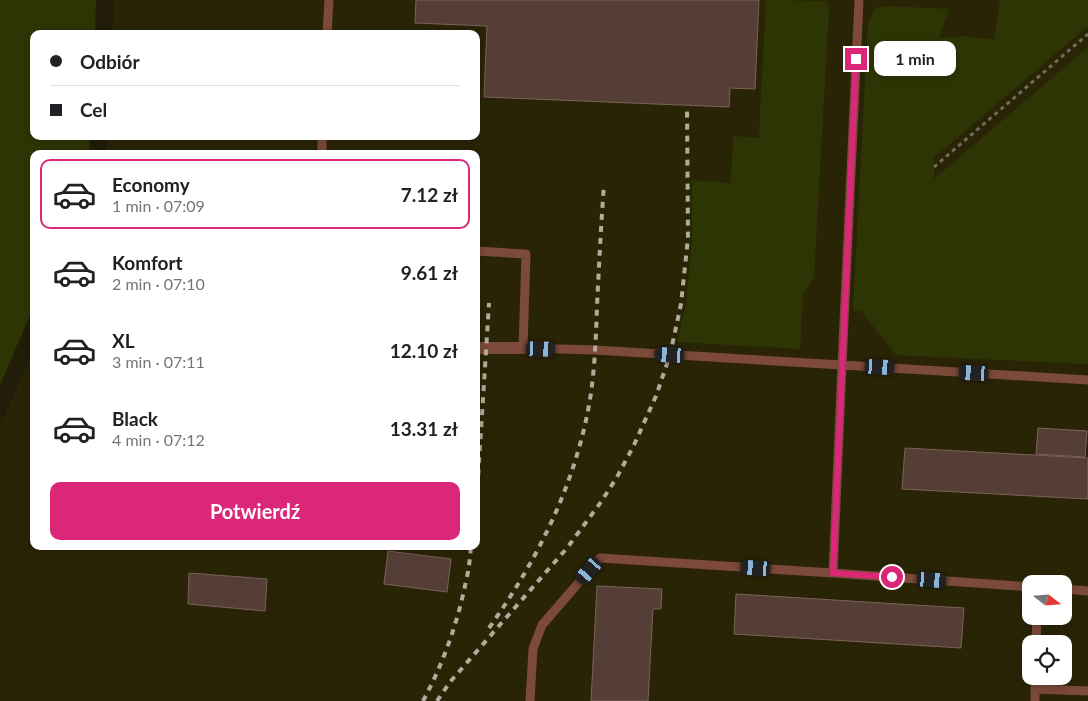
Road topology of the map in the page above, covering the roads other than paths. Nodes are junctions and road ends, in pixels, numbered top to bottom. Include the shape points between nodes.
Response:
1 (329, 0) edge
2 (860, 0) edge
3 (327, 30) edge
4 (480, 250) edge
5 (481, 348) dead end
6 (523, 348) junction
7 (842, 365) junction
8 (1088, 380) edge
9 (833, 573) junction
10 (1022, 586) edge
11 (1072, 589) edge
12 (1088, 590) edge
13 (1035, 685) edge
14 (1035, 689) junction
15 (1088, 691) edge
16 (530, 701) edge
17 (1035, 701) edge

1 - 3 lane
2 - 7 lane
4 - 6 lane via 526,254
5 - 6 street
6 - 7 lane
7 - 8 lane
7 - 9 lane
9 - 10 lane
9 - 16 lane via 600,558 542,625 533,649
11 - 12 lane
13 - 14 lane
14 - 15 lane
14 - 17 lane

